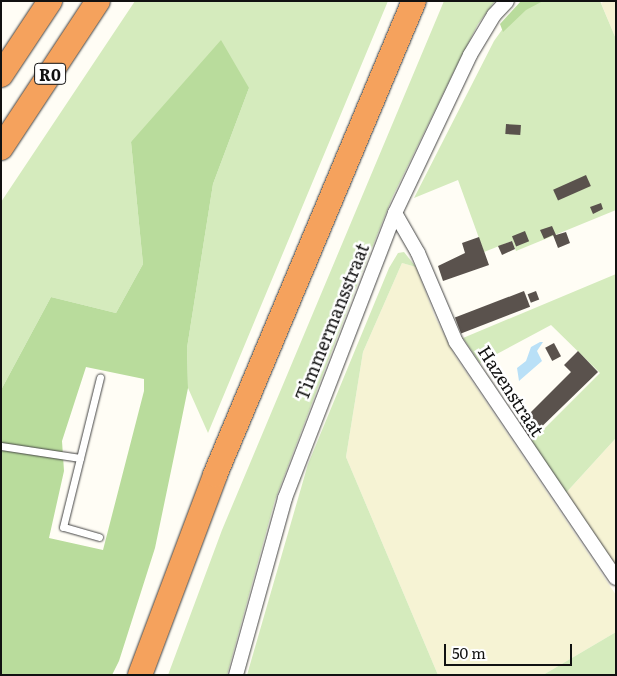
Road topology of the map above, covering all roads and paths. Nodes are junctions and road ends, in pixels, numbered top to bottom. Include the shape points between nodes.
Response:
1 (50, 1) edge
2 (98, 1) edge
3 (414, 1) edge
4 (507, 1) edge
5 (1, 75) edge
6 (1, 148) edge
7 (396, 213) junction
8 (100, 378) dead end
9 (1, 446) edge
10 (80, 458) junction
11 (99, 537) dead end
12 (616, 578) edge
13 (140, 675) edge
14 (236, 675) edge

1 - 5 highway, R0
2 - 6 highway, R0
3 - 13 highway via 215,475
4 - 7 street, Timmermansstraat via 494,15 470,55
7 - 12 street, Hazenstraat via 418,253 456,342
7 - 14 street, Timmermansstraat via 285,498
8 - 10 lane
9 - 10 lane
10 - 11 lane via 63,527

